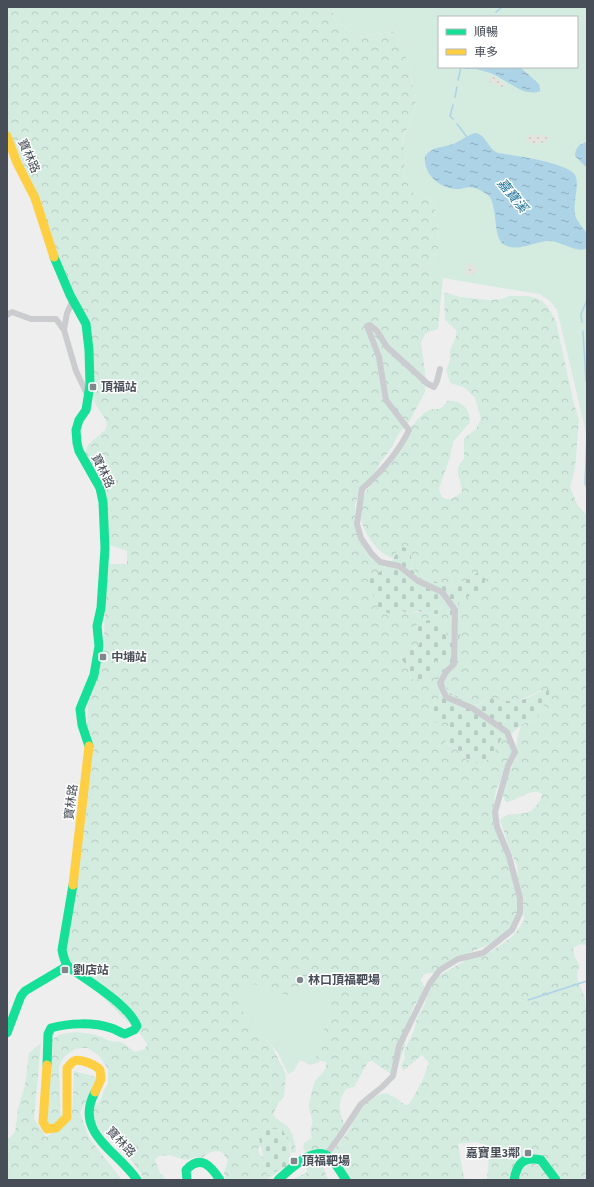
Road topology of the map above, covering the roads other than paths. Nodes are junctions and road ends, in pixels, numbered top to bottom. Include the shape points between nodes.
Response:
1 (7, 136) edge
2 (73, 300) junction
3 (7, 315) edge
4 (64, 330) junction
5 (440, 370) dead end
6 (89, 397) junction
7 (67, 966) junction
8 (7, 1033) edge
9 (326, 1155) junction
10 (137, 1180) edge
11 (187, 1180) edge
12 (220, 1180) edge
13 (278, 1180) edge
14 (346, 1180) edge
15 (514, 1180) edge
16 (556, 1180) edge

1 - 2 main road, 寶林路 via 35,198
2 - 4 street via 67,313
2 - 6 main road, 寶林路 via 86,324 90,362
3 - 4 street via 12,312 31,319 56,319
4 - 6 street via 76,371
5 - 9 street via 434,387 428,384 387,347 377,331 370,325 367,326 379,357 386,400 408,430 404,440 378,474 362,489 357,524 361,538 380,562 399,566 418,581 442,592 455,610 454,664 440,683 446,697 472,708 507,732 515,752 508,766 495,812 497,827 509,856 520,898 520,913 512,930 483,953 458,959 440,970 430,982 398,1046 393,1076 361,1104
6 - 7 main road, 寶林路 via 76,430 77,443 100,488 105,530 105,565 97,626 98,654 94,675 80,708 82,725 90,748 78,851 62,950
7 - 8 main road via 25,991
7 - 10 main road, 寶林路 via 121,1006 135,1021 137,1027 125,1034 99,1026 65,1024 51,1028 48,1034 43,1125 49,1130 55,1129 67,1117 67,1068 71,1063 79,1060 98,1066 102,1076 89,1105 90,1123 100,1141 132,1171
9 - 13 main road via 320,1153 307,1157
9 - 14 main road
11 - 12 main road via 186,1170 197,1161 210,1166
15 - 16 main road via 514,1174 524,1159 532,1158 540,1160

